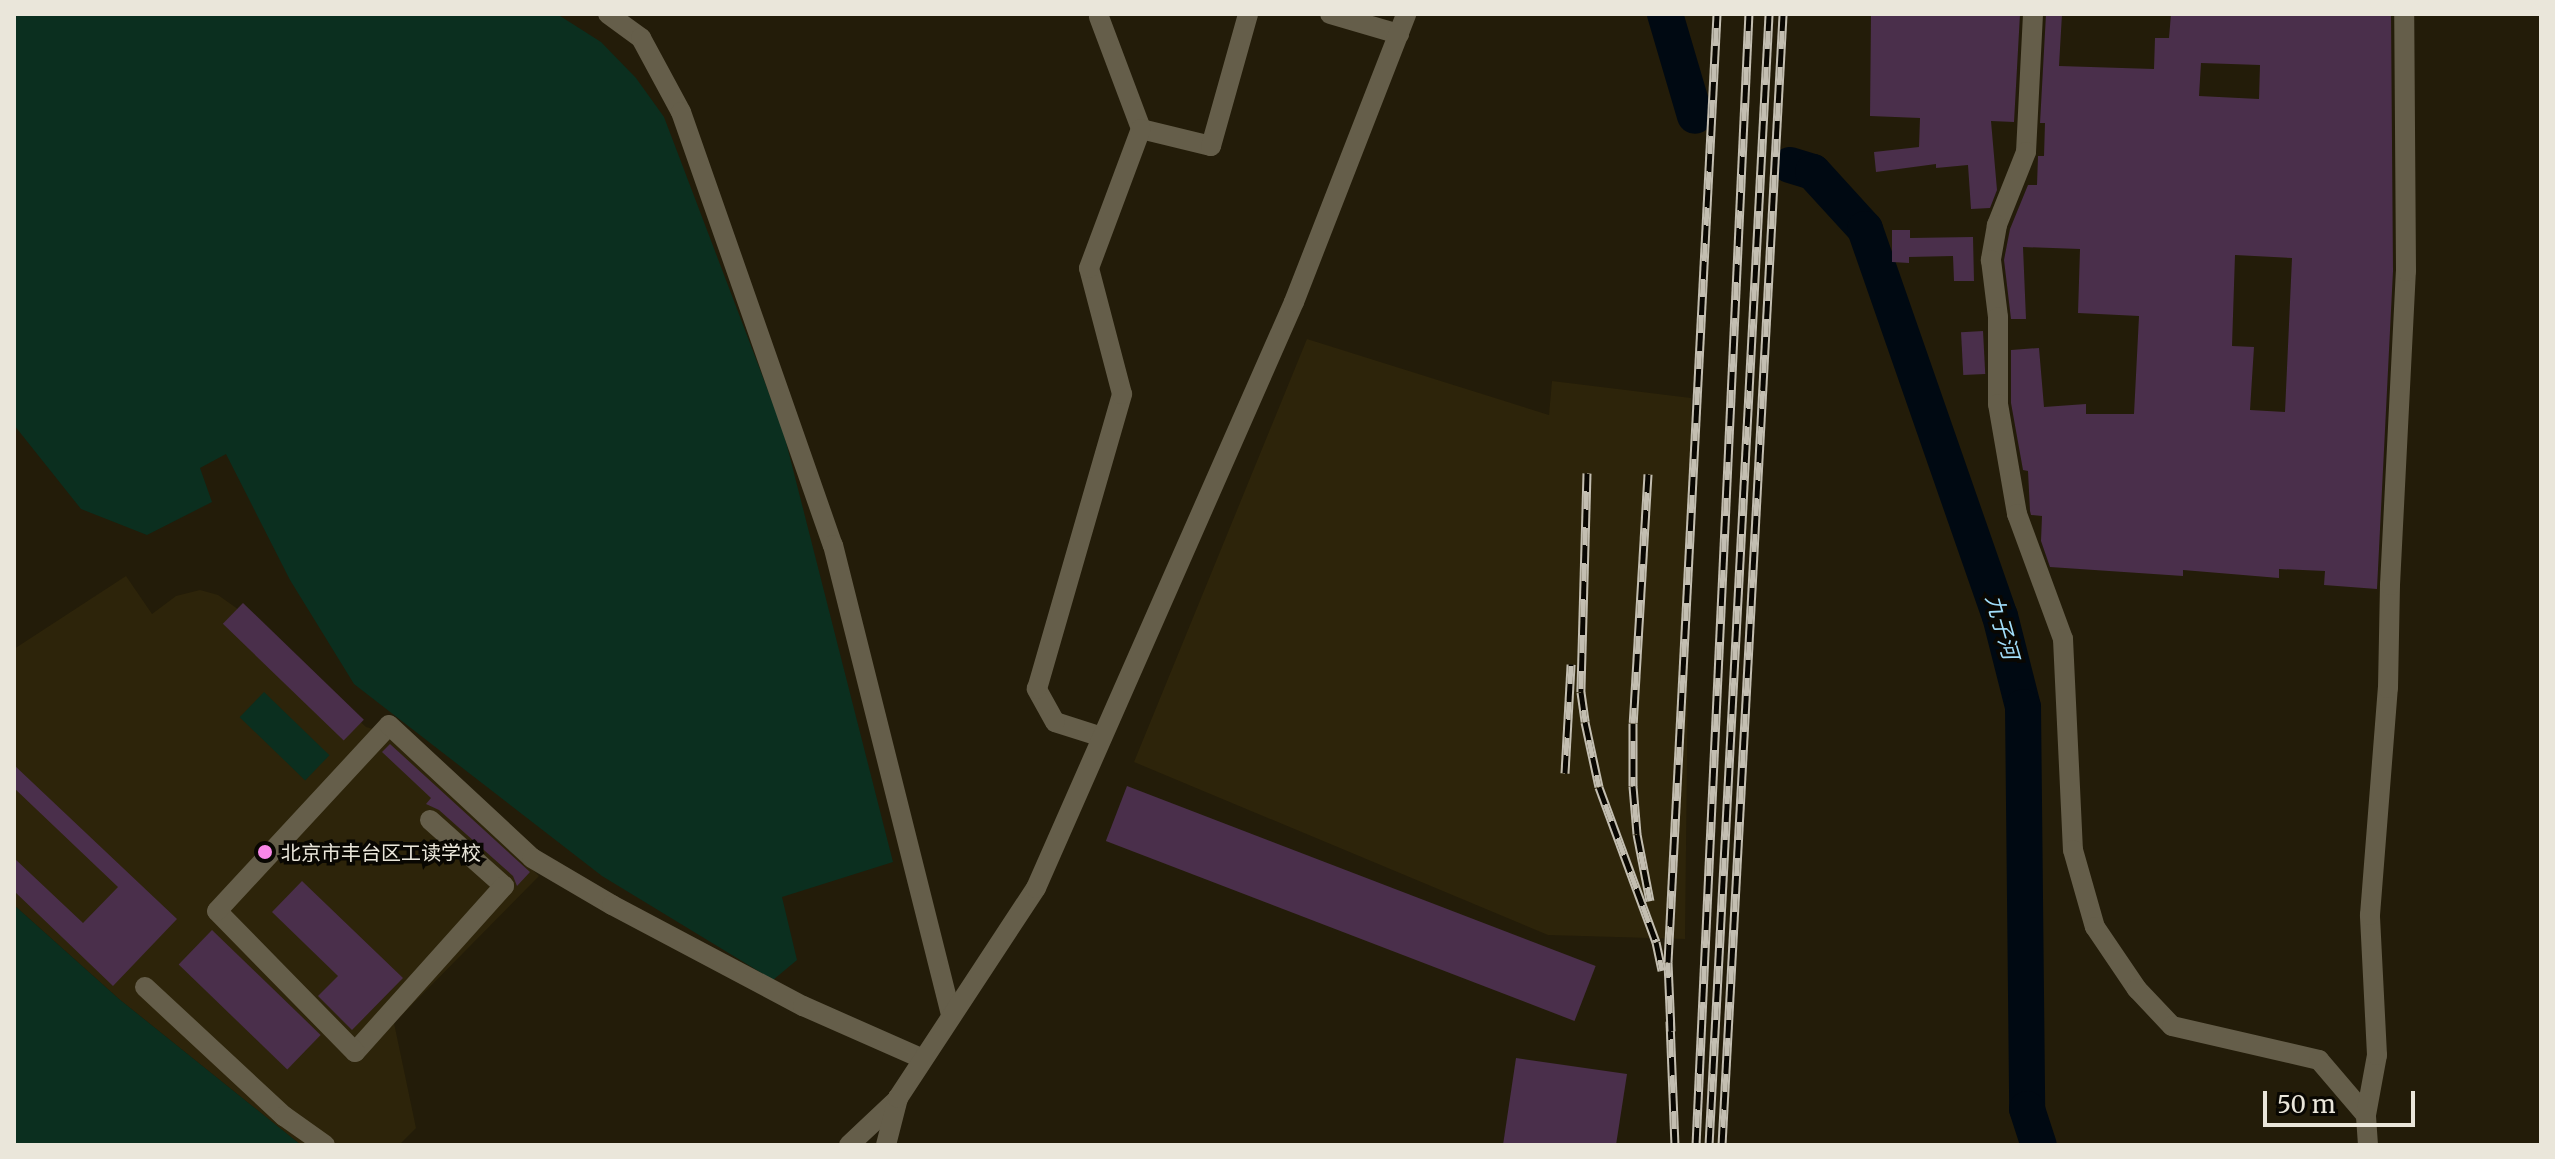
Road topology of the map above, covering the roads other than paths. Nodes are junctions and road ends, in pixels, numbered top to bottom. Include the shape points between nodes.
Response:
1 (608, 14) edge
2 (1248, 14) edge
3 (1330, 14) edge
4 (1406, 14) edge
5 (2033, 14) edge
6 (2404, 14) edge
7 (1099, 17) dead end
8 (1399, 34) junction
9 (1141, 129) junction
10 (1102, 737) junction
11 (430, 820) dead end
12 (145, 987) dead end
13 (951, 1014) junction
14 (923, 1059) junction
15 (898, 1098) junction
16 (2366, 1115) junction
17 (325, 1145) edge
18 (849, 1145) edge
19 (886, 1145) edge
20 (2368, 1145) edge

1 - 13 street via 641,38 681,112 833,545
2 - 9 street via 1211,146
3 - 8 street
4 - 8 street
5 - 16 street via 2026,152 1997,225 1991,260 1998,317 1998,404 2017,514 2063,639 2073,850 2095,927 2137,989 2172,1026 2319,1060
6 - 16 street via 2406,271 2388,688 2370,915 2377,1055
7 - 9 street
8 - 10 street via 1294,302
9 - 10 street via 1089,268 1122,394 1037,689 1055,722
10 - 13 street via 1036,888
11 - 14 street via 504,886 355,1052 217,911 389,725 532,858 803,1006
12 - 17 street via 284,1116
13 - 14 street
14 - 15 street
15 - 18 street
15 - 19 street
16 - 20 street

